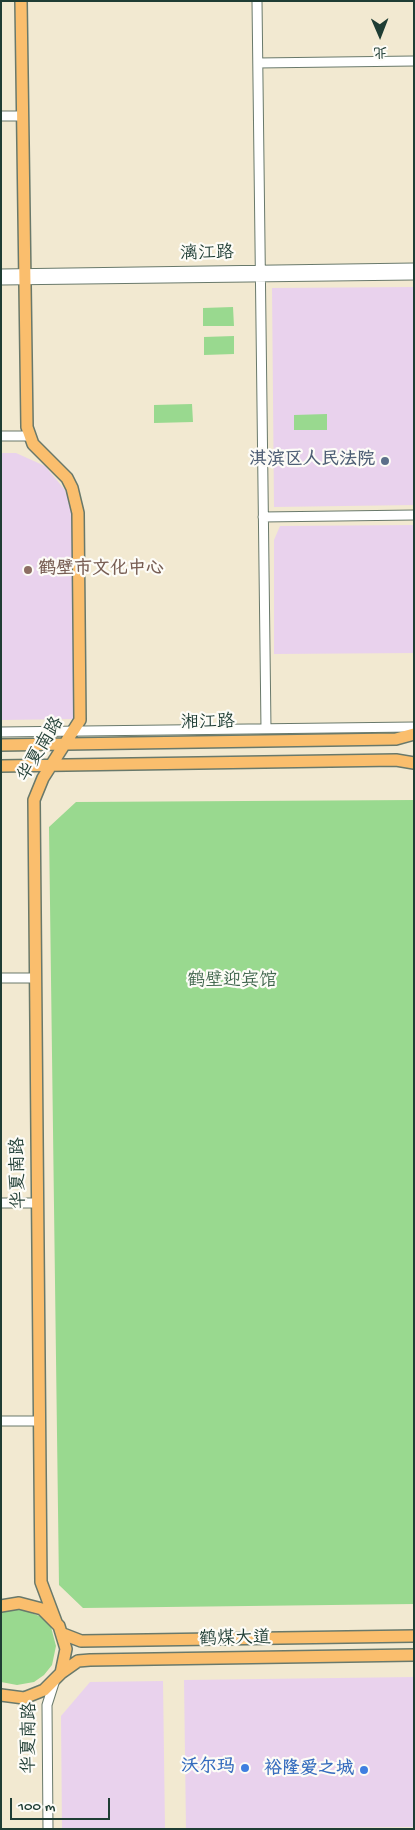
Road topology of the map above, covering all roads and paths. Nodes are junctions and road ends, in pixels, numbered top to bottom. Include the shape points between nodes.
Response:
1 (21, 1) edge
2 (257, 1) edge
3 (414, 61) edge
4 (258, 63) junction
5 (1, 116) edge
6 (23, 116) junction
7 (414, 268) edge
8 (1, 274) edge
9 (260, 274) junction
10 (414, 275) edge
11 (25, 277) junction
12 (1, 280) edge
13 (1, 436) edge
14 (28, 436) junction
15 (414, 514) edge
16 (263, 516) junction
17 (414, 727) edge
18 (266, 729) junction
19 (76, 731) junction
20 (1, 732) edge
21 (414, 734) edge
22 (67, 744) junction
23 (1, 745) edge
24 (414, 763) edge
25 (52, 765) junction
26 (1, 766) edge
27 (1, 978) edge
28 (36, 978) junction
29 (1, 1203) edge
30 (38, 1203) junction
31 (1, 1421) edge
32 (40, 1421) junction
33 (1, 1606) edge
34 (56, 1622) junction
35 (63, 1634) junction
36 (414, 1636) edge
37 (414, 1655) edge
38 (58, 1676) junction
39 (1, 1695) edge
40 (48, 1829) edge

1 - 6 main road
2 - 4 street
3 - 4 street
4 - 9 street
5 - 6 street
6 - 11 main road
7 - 9 street, 漓江路
8 - 11 street, 漓江路
9 - 10 street, 漓江路
9 - 11 street, 漓江路
9 - 16 street
11 - 12 street, 漓江路
11 - 14 main road
13 - 14 street
14 - 19 main road, 华夏南路 via 67,478 78,513 80,720
15 - 16 street
16 - 18 street
17 - 18 street
18 - 19 street
19 - 20 street
19 - 22 main road, 华夏南路
21 - 22 main road, 湘江路 via 396,739
22 - 23 main road, 湘江路
22 - 25 main road, 华夏南路
24 - 25 main road via 396,760
25 - 26 main road
25 - 28 main road, 华夏南路 via 34,800
27 - 28 street
28 - 30 main road, 华夏南路
29 - 30 street
30 - 32 main road, 华夏南路
31 - 32 street
32 - 34 main road, 华夏南路 via 41,1582
33 - 34 main road via 19,1603 35,1606
34 - 35 main road
35 - 36 main road, 鹤煤大道 via 81,1641
35 - 38 main road via 66,1649
37 - 38 main road, 鹤煤大道 via 90,1660 78,1661
38 - 39 main road, 鹤煤大道 via 44,1690 31,1696
38 - 40 street, 华夏南路 via 47,1705

